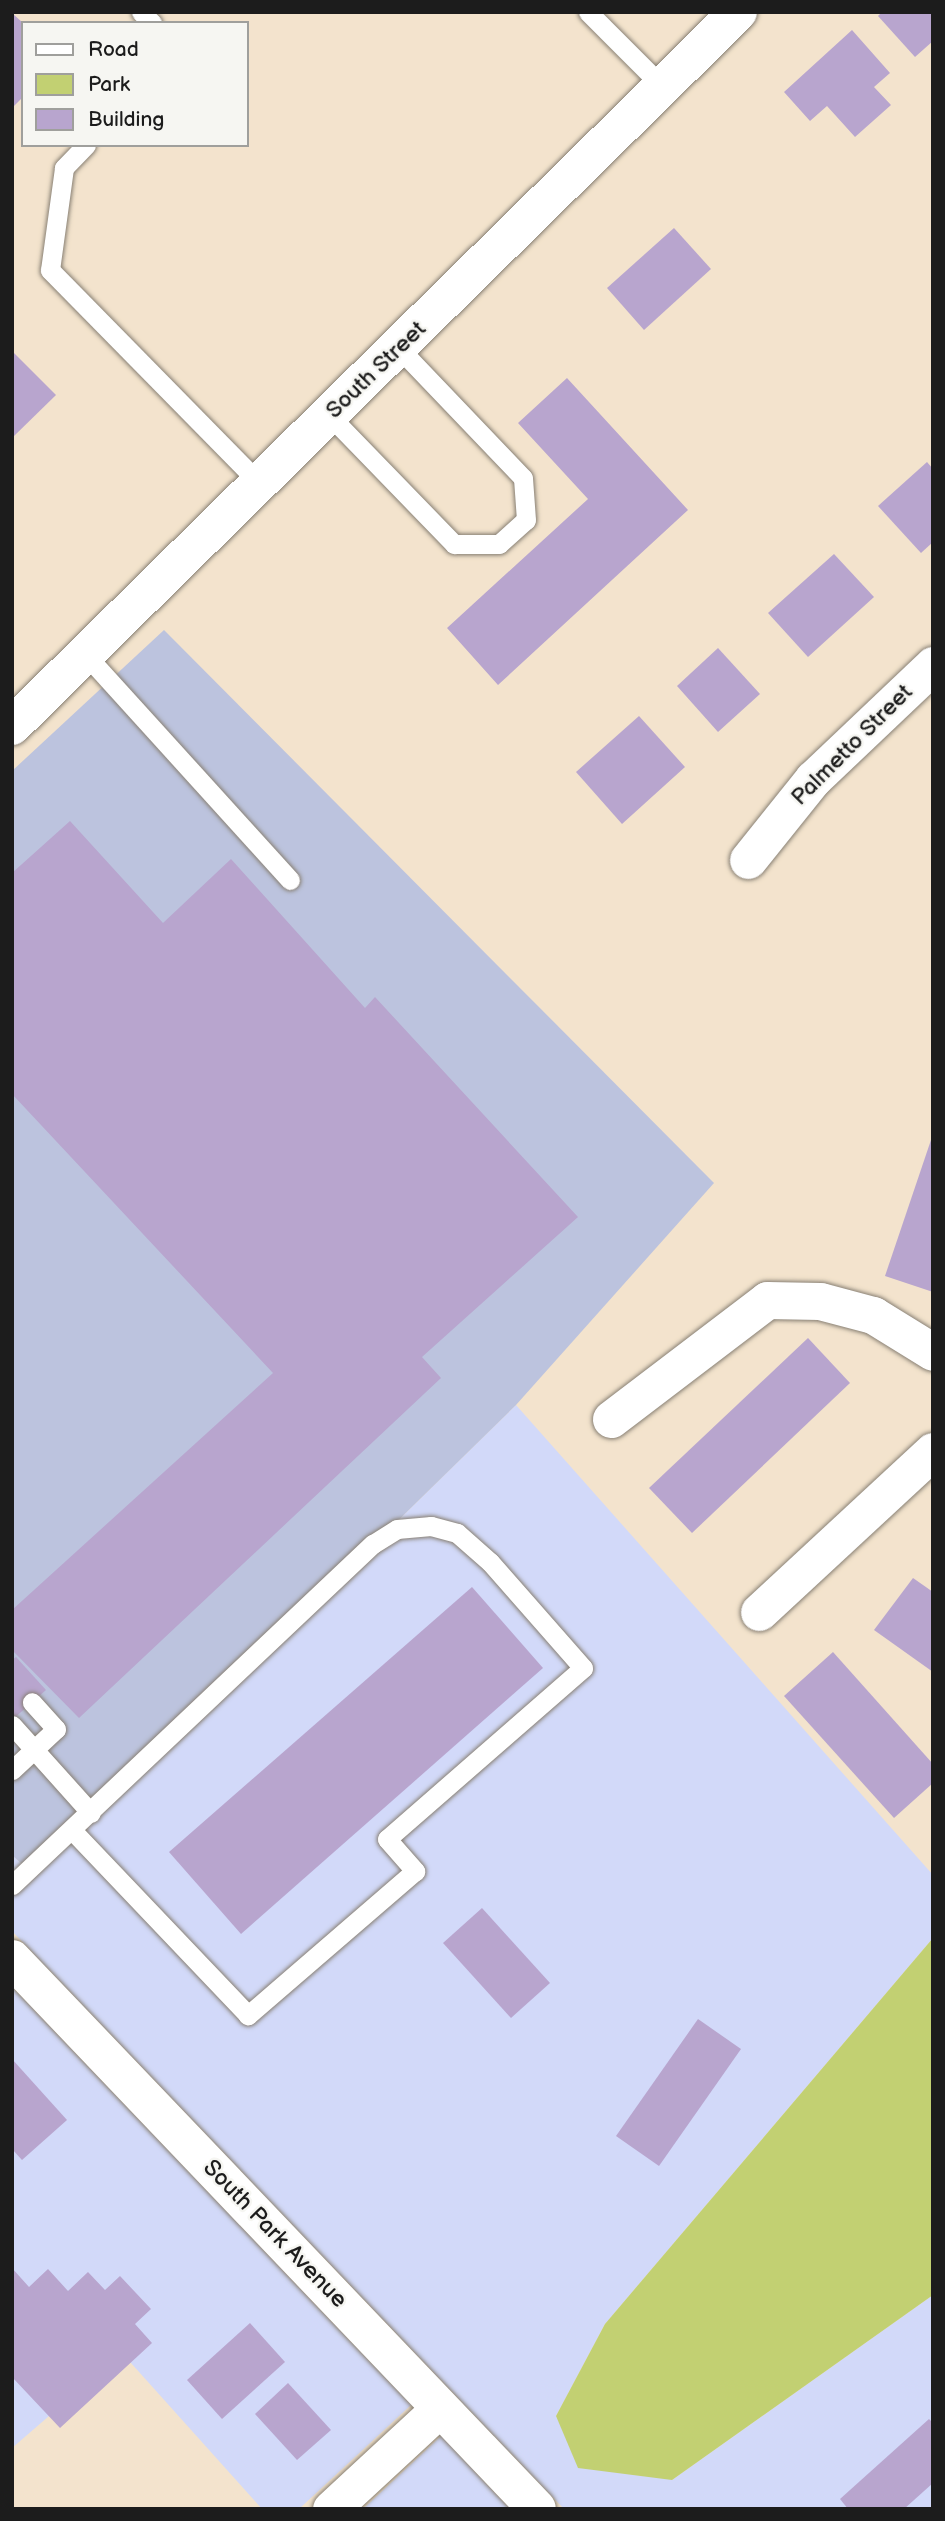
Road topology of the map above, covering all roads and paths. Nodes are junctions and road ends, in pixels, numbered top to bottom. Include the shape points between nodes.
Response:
1 (588, 12) edge
2 (720, 18) edge
3 (663, 87) junction
4 (84, 147) edge
5 (398, 347) junction
6 (329, 415) junction
7 (259, 483) junction
8 (85, 654) junction
9 (933, 665) edge
10 (12, 726) edge
11 (748, 860) dead end
12 (290, 880) dead end
13 (933, 1352) edge
14 (611, 1419) dead end
15 (933, 1451) edge
16 (759, 1612) dead end
17 (32, 1702) dead end
18 (12, 1725) edge
19 (34, 1749) junction
20 (12, 1770) edge
21 (91, 1813) junction
22 (73, 1831) junction
23 (12, 1885) edge
24 (12, 1959) edge
25 (440, 2407) junction
26 (522, 2504) edge
27 (331, 2509) edge

1 - 3 lane
2 - 3 main road, South Street
3 - 5 main road, South Street
4 - 7 lane via 64,168 50,270
5 - 6 main road, South Street
5 - 6 lane via 523,478 526,520 499,544 454,544
6 - 7 main road, South Street
7 - 8 main road, South Street
8 - 10 main road, South Street
8 - 12 lane
9 - 11 street, Palmetto Street via 813,779
13 - 14 street via 873,1315 820,1301 767,1300
15 - 16 street
17 - 19 lane via 56,1729
18 - 19 lane
19 - 20 lane
19 - 21 lane
21 - 22 lane
21 - 22 lane via 373,1544 397,1529 430,1526 457,1533 490,1562 583,1668 387,1839 415,1871 248,2015
22 - 23 lane
24 - 25 main road, South Park Avenue
25 - 26 main road, South Park Avenue
25 - 27 street

